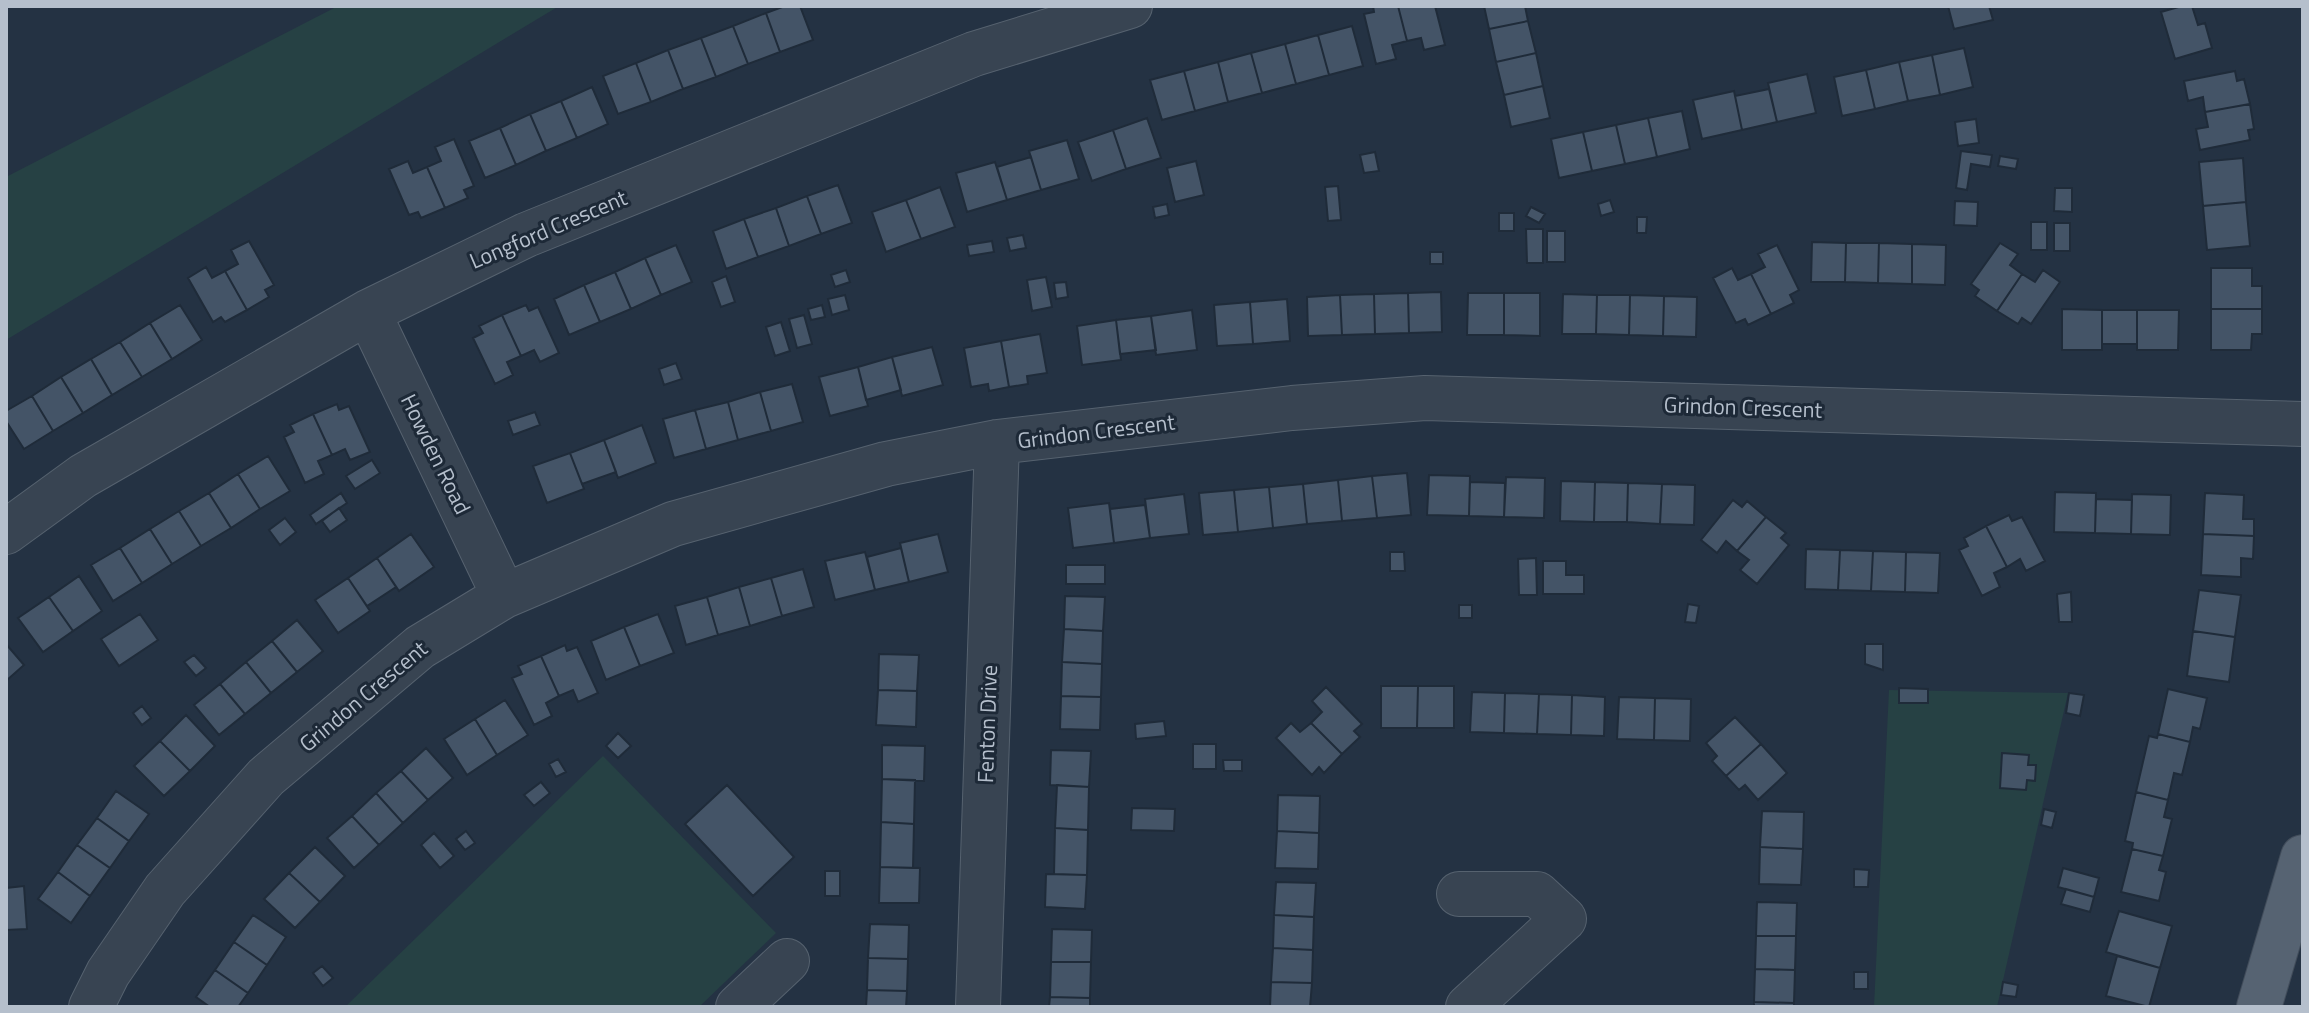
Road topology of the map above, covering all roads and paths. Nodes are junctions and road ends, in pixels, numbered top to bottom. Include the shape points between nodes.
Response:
1 (1130, 6) edge
2 (368, 312) junction
3 (2303, 424) edge
4 (997, 442) junction
5 (6, 532) edge
6 (504, 596) junction
7 (2303, 857) edge
8 (1459, 894) dead end
9 (2294, 925) edge
10 (787, 961) dead end
11 (91, 1007) edge
12 (738, 1007) edge
13 (978, 1007) edge
14 (1468, 1007) edge
15 (2259, 1007) edge

1 - 2 street, Longford Crescent via 945,65 526,235
2 - 5 street, Longford Crescent via 83,476
2 - 6 street, Howden Road
3 - 4 street, Grindon Crescent via 1425,398
4 - 6 street, Grindon Crescent via 886,464 673,524
4 - 13 street, Fenton Drive
6 - 11 street, Grindon Crescent via 420,647 266,777 165,890
7 - 9 main road
8 - 14 street via 1537,894 1564,919
9 - 15 main road
10 - 12 street

